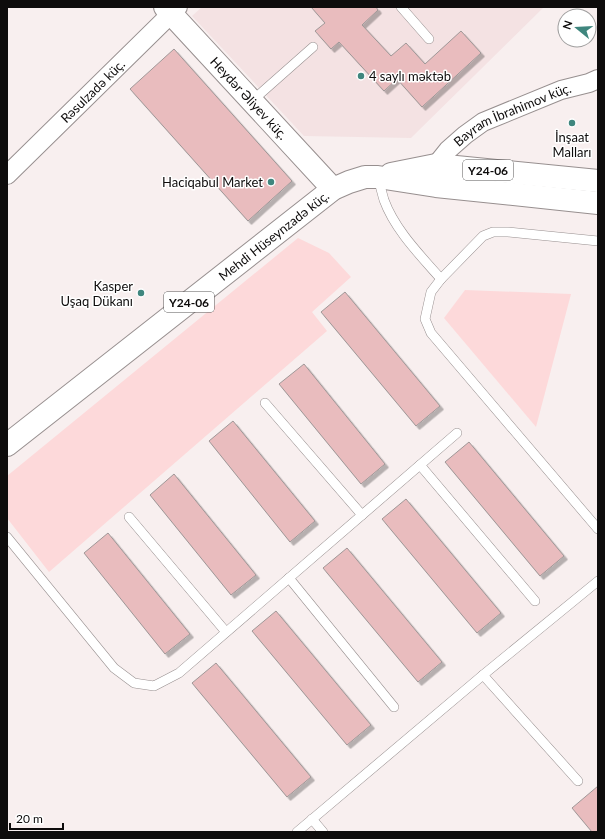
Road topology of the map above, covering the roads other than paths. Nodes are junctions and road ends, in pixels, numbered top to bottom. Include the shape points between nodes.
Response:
1 (401, 7) edge
2 (171, 9) edge
3 (429, 39) dead end
4 (313, 47) dead end
5 (598, 79) edge
6 (252, 101) junction
7 (436, 165) junction
8 (7, 175) edge
9 (378, 177) junction
10 (598, 181) edge
11 (333, 189) junction
12 (598, 203) edge
13 (598, 241) edge
14 (441, 279) junction
15 (265, 403) dead end
16 (457, 433) dead end
17 (7, 445) edge
18 (420, 466) junction
19 (362, 515) junction
20 (129, 517) dead end
21 (598, 529) edge
22 (7, 537) edge
23 (289, 578) junction
24 (598, 581) edge
25 (535, 601) dead end
26 (226, 632) junction
27 (483, 675) junction
28 (394, 707) dead end
29 (578, 781) dead end
30 (312, 819) junction
31 (296, 832) edge
32 (323, 832) edge

1 - 3 lane
2 - 6 main road, Heydər Əliyev küç.
2 - 8 street, Rəsulzadə küç.
4 - 6 lane
5 - 7 street, Bayram İbrahimov küç. via 560,90 483,122 448,150
6 - 11 main road, Heydər Əliyev küç.
7 - 9 main road, Y24-06
7 - 10 main road, Y24-06
9 - 11 main road, Mehdi Hüseynzadə küç. / Y24-06 via 365,177
9 - 12 main road, Y24-06 via 436,186
9 - 14 lane via 385,201 396,224
11 - 17 main road, Mehdi Hüseynzadə küç. / Y24-06
13 - 14 lane via 493,232 483,236
14 - 21 lane via 431,292 425,319 431,333
15 - 19 lane
16 - 18 lane
18 - 19 lane
18 - 25 lane
19 - 23 lane
20 - 26 lane
22 - 26 lane via 114,668 134,683 154,686 179,673
23 - 26 lane
23 - 28 lane
24 - 27 lane
27 - 29 lane
27 - 30 lane
30 - 31 lane
30 - 32 lane

